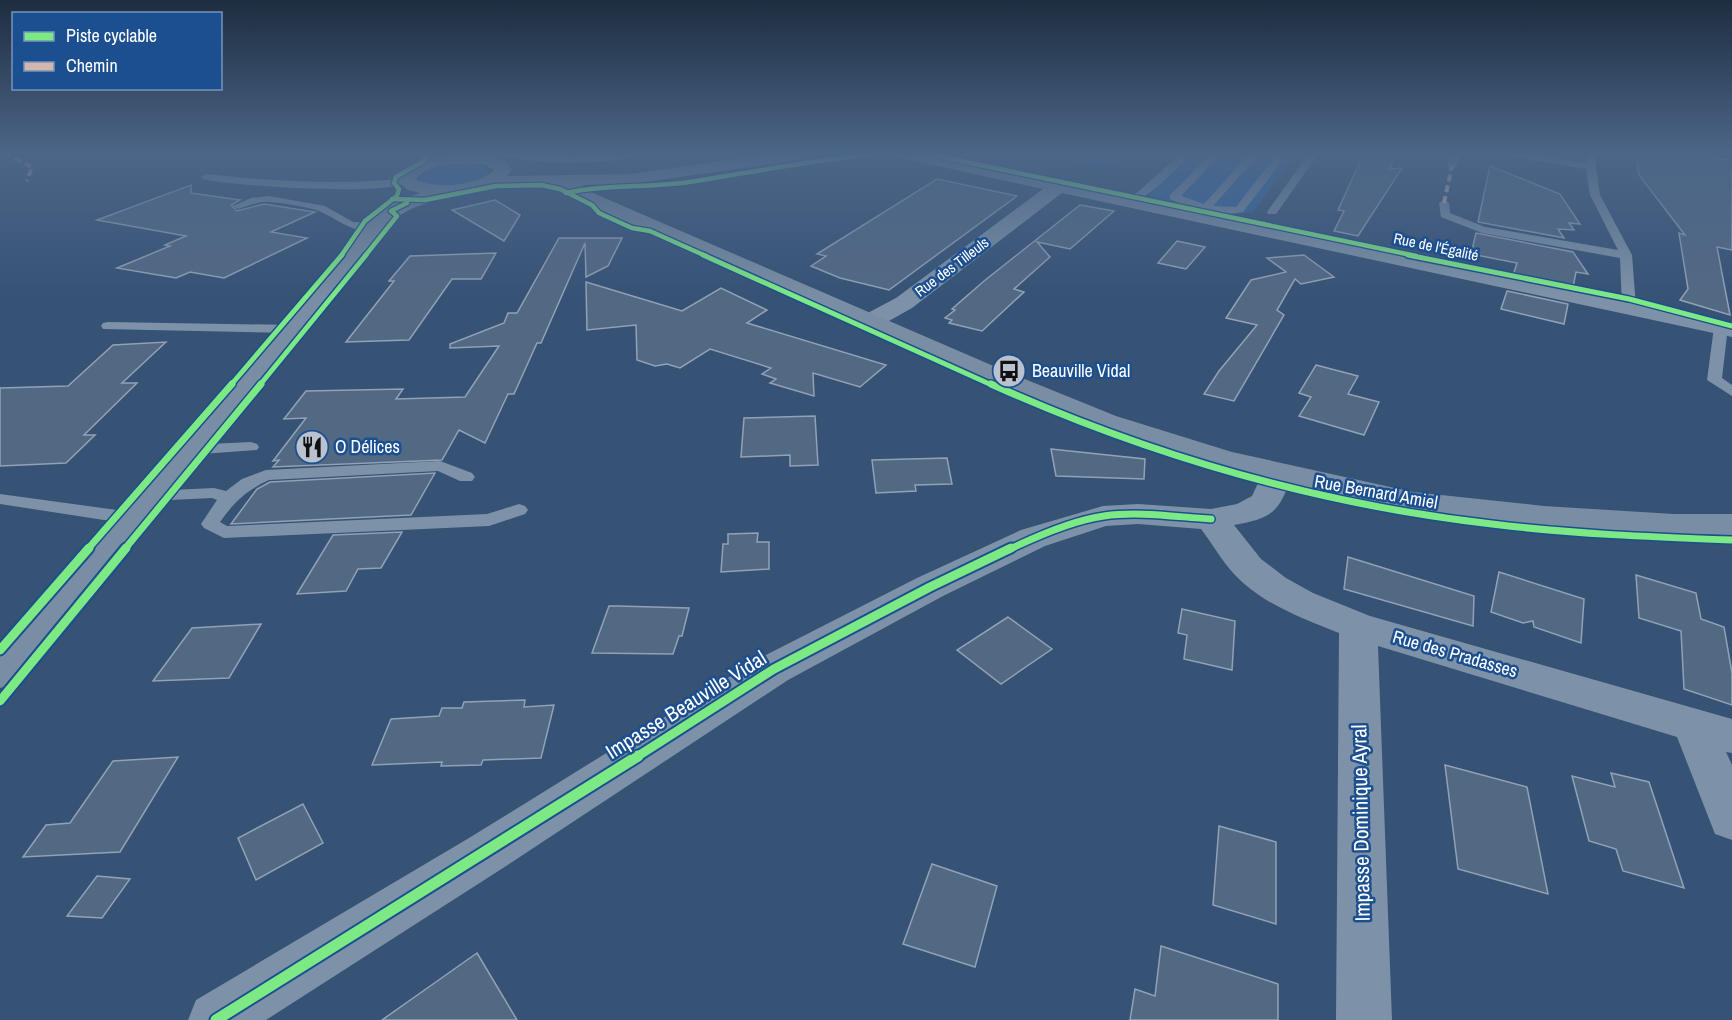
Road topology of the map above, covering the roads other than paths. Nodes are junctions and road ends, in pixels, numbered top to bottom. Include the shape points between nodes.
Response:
1 (253, 201) edge
2 (278, 201) edge
3 (399, 201) edge
4 (423, 201) edge
5 (596, 201) edge
6 (605, 201) edge
7 (1040, 201) edge
8 (1122, 201) edge
9 (1182, 201) edge
10 (1215, 201) edge
11 (1244, 201) edge
12 (1280, 201) edge
13 (1598, 201) edge
14 (1128, 202) joint
15 (1444, 203) dead end
16 (605, 204) junction
17 (238, 206) dead end
18 (1206, 208) junction
19 (1272, 212) dead end
20 (383, 219) junction
21 (1626, 255) junction
22 (1629, 307) junction
23 (871, 321) junction
24 (108, 326) dead end
25 (1727, 328) edge
26 (294, 329) junction
27 (1732, 391) edge
28 (251, 447) dead end
29 (189, 450) junction
30 (1277, 473) junction
31 (466, 477) dead end
32 (228, 498) junction
33 (0, 499) edge
34 (142, 505) junction
35 (519, 510) dead end
36 (1211, 519) junction
37 (1732, 525) edge
38 (1358, 626) junction
39 (0, 673) edge
40 (1713, 729) edge
41 (1732, 820) edge
42 (216, 1020) edge
43 (1364, 1020) edge

1 - 17 lane
2 - 20 lane via 321,208 351,225
3 - 20 main road
4 - 20 main road
5 - 16 main road, Rue Bernard Amiel
6 - 16 main road
7 - 23 street, Rue des Tilleuls via 904,303
8 - 14 street, Rue de l'Égalité
9 - 18 lane
10 - 18 lane
11 - 18 lane via 1239,210
12 - 19 lane
13 - 21 lane
14 - 22 street, Rue de l'Égalité
15 - 21 lane via 1445,215 1482,230
16 - 23 main road, Rue Bernard Amiel
20 - 26 main road
21 - 22 lane
22 - 25 street, Rue de l'Égalité
23 - 30 main road, Rue Bernard Amiel via 1106,422 1167,444
24 - 26 lane
25 - 27 lane via 1714,380
26 - 29 main road
28 - 29 lane
29 - 34 main road
30 - 36 street, Impasse Beauville Vidal via 1266,502 1246,513
30 - 37 main road, Rue Bernard Amiel via 1413,501 1544,516
31 - 32 lane via 440,466 266,475
32 - 34 lane via 214,493
32 - 35 lane via 210,524 224,532 489,520
33 - 34 lane via 117,516
34 - 39 main road
36 - 38 street, Rue des Pradasses via 1246,566 1275,590
36 - 42 street, Impasse Beauville Vidal via 1103,516 1033,538 930,587 774,669
38 - 40 street, Rue des Pradasses
38 - 43 street, Impasse Dominique Ayral
40 - 41 street

